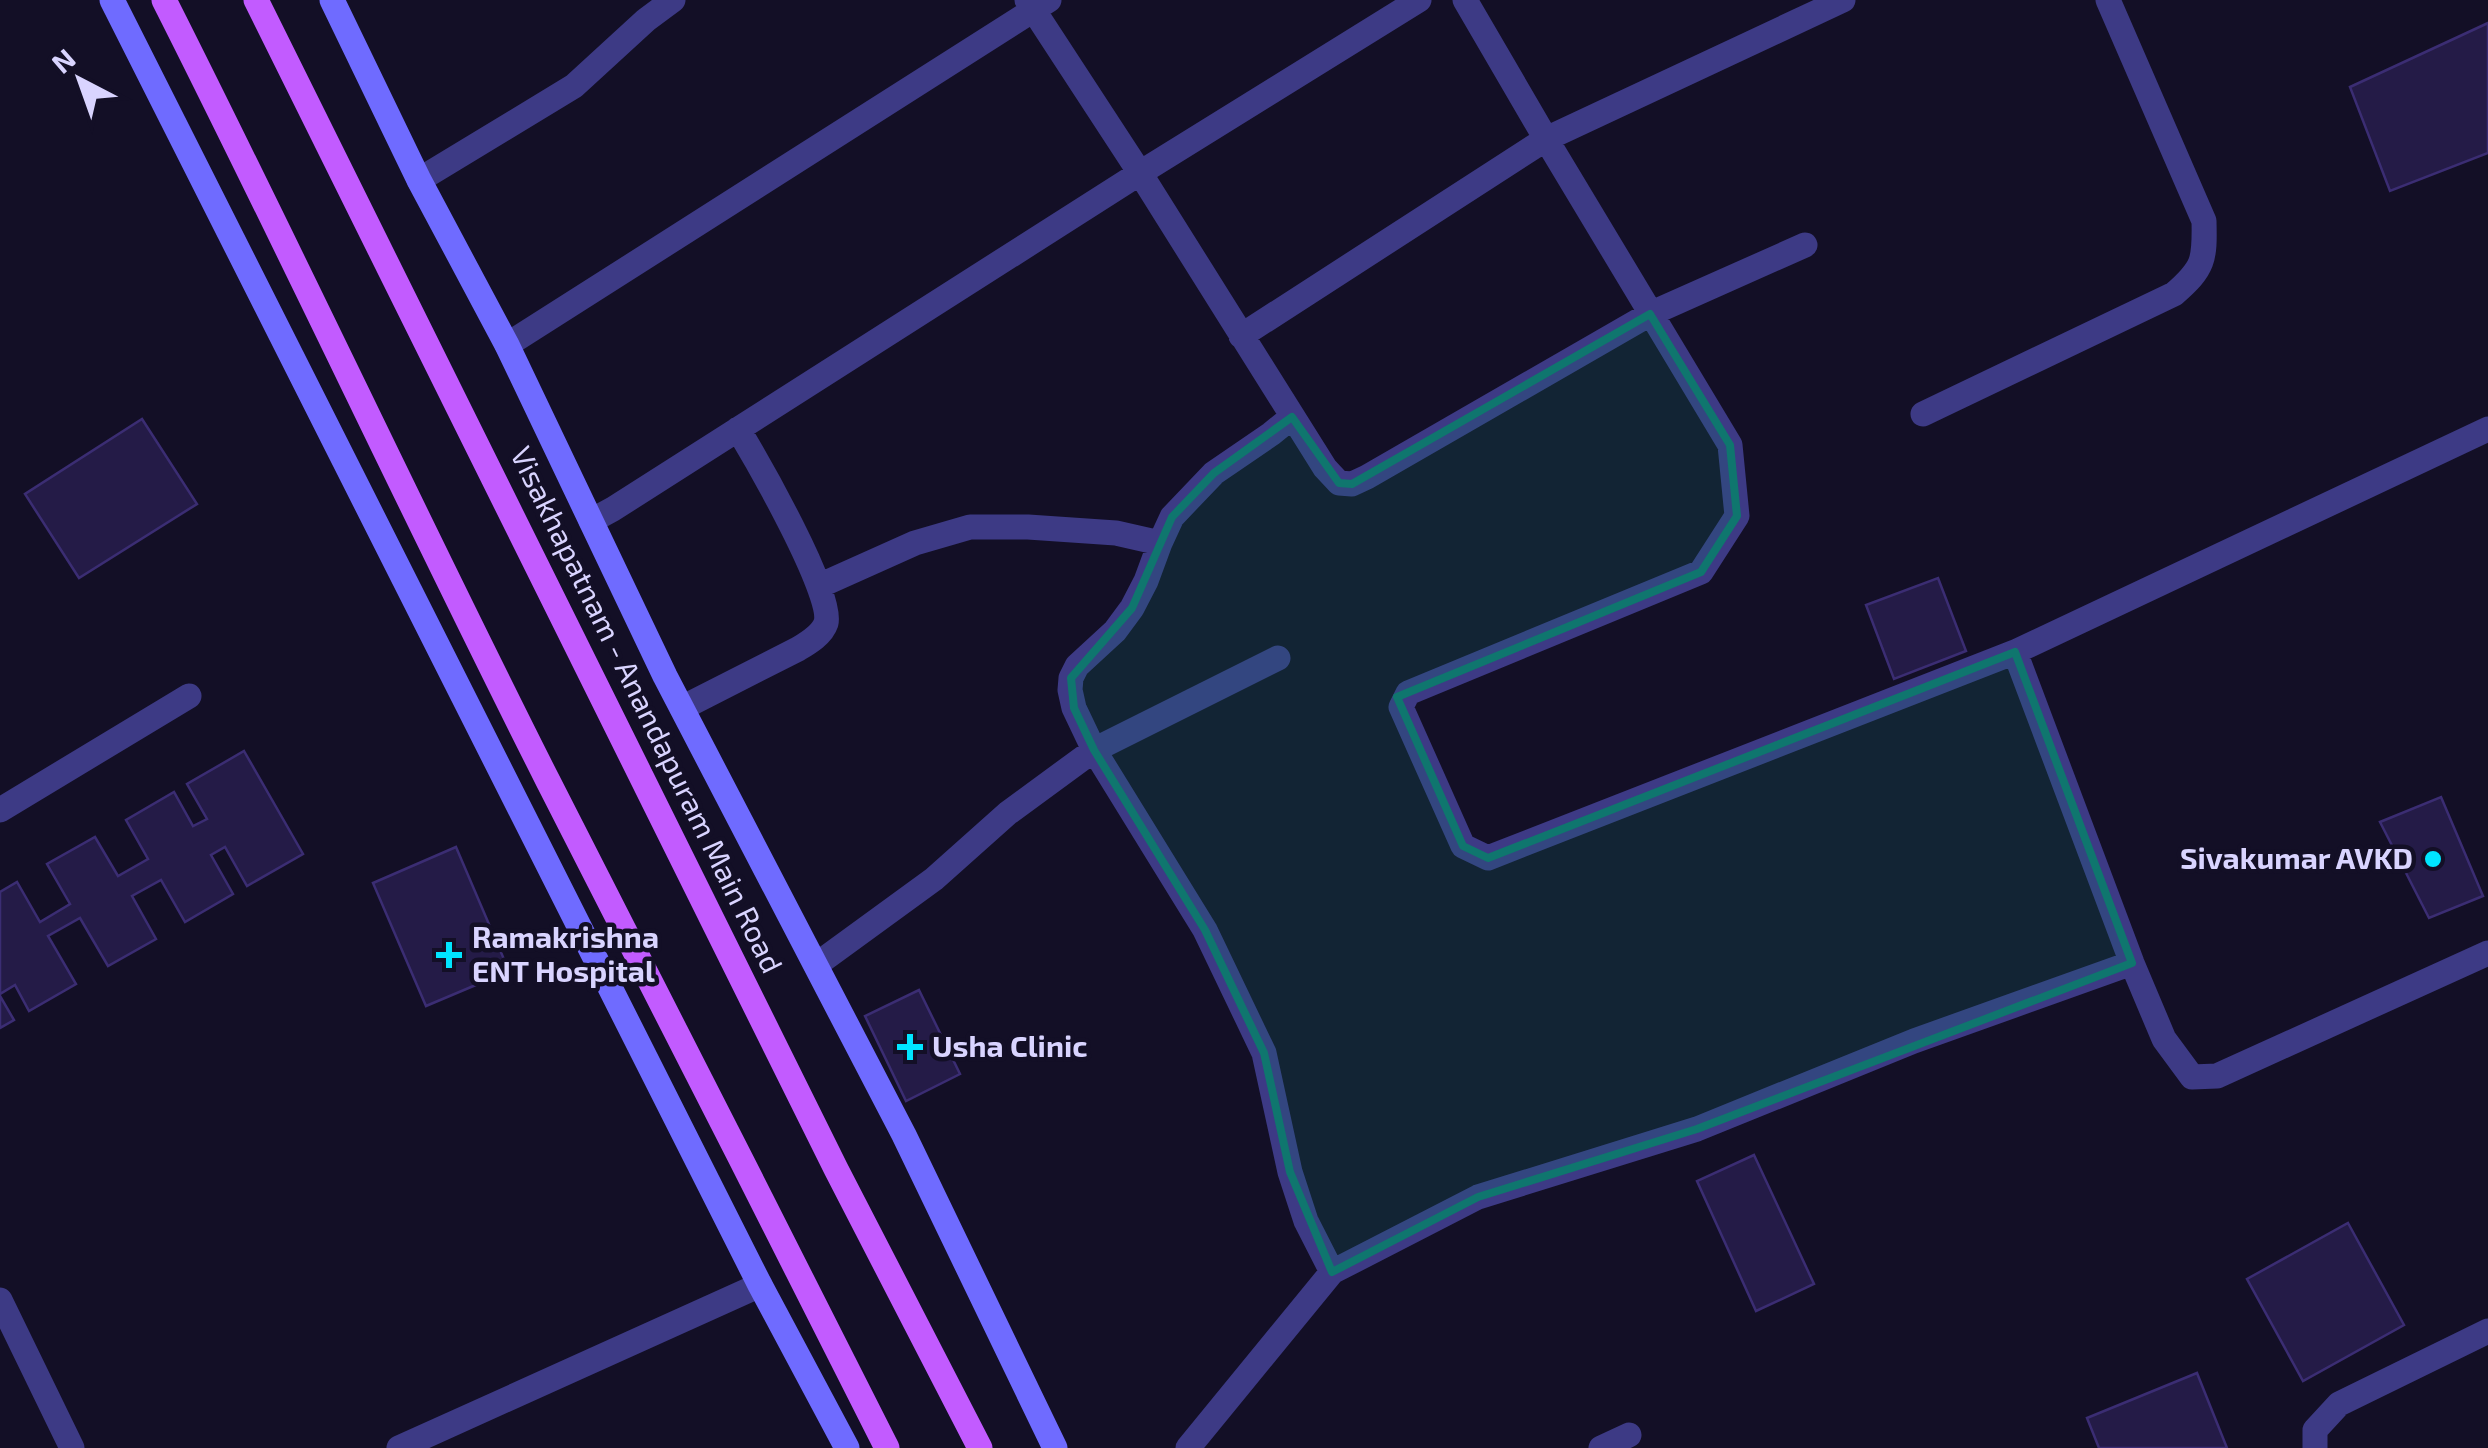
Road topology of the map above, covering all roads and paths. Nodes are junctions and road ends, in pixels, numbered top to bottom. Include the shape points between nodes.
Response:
1 (112, 0) edge
2 (164, 0) edge
3 (256, 0) edge
4 (332, 0) edge
5 (673, 0) edge
6 (1419, 0) edge
7 (1465, 0) edge
8 (1843, 0) edge
9 (2108, 0) edge
10 (1036, 3) edge
11 (1546, 139) junction
12 (1140, 173) junction
13 (419, 180) junction
14 (1805, 245) dead end
15 (1650, 314) junction
16 (1241, 336) junction
17 (507, 345) junction
18 (1923, 414) dead end
19 (1283, 425) junction
20 (738, 429) junction
21 (2488, 429) edge
22 (591, 520) junction
23 (1160, 544) junction
24 (819, 586) junction
25 (2015, 652) junction
26 (1278, 658) dead end
27 (189, 696) dead end
28 (682, 708) junction
29 (1094, 750) junction
30 (0, 810) edge
31 (2488, 953) edge
32 (2132, 963) junction
33 (816, 965) junction
34 (1332, 1272) junction
35 (760, 1285) junction
36 (0, 1300) edge
37 (2488, 1331) edge
38 (1629, 1435) dead end
39 (72, 1448) edge
40 (399, 1448) edge
41 (847, 1448) edge
42 (887, 1448) edge
43 (980, 1448) edge
44 (1055, 1448) edge
45 (1188, 1448) edge
46 (1602, 1448) edge
47 (2314, 1448) edge

1 - 35 street
2 - 42 main road
3 - 43 main road, Visakhapatnam - Anandapuram Main Road
4 - 13 street
5 - 13 street via 574,86
6 - 12 street
7 - 11 street
8 - 11 street
9 - 18 street via 2204,221 2205,254 2174,294
10 - 12 street
10 - 17 street
11 - 15 street
11 - 16 street
12 - 16 street
12 - 20 street
13 - 17 street
14 - 15 street
15 - 19 street via 1352,484 1338,483
15 - 25 street via 1730,445 1737,516 1700,572 1408,693 1401,707 1463,846 1488,858
16 - 19 street
17 - 22 street
19 - 23 street via 1214,473 1172,518
20 - 22 street
20 - 24 street
21 - 25 street
22 - 28 street
23 - 24 street via 1116,533 970,527 915,543
23 - 29 street via 1132,608 1071,678 1074,708
24 - 28 street via 826,625 815,638
25 - 32 street
26 - 29 street
27 - 30 street
28 - 33 street
29 - 33 street
29 - 34 street via 1205,930 1264,1053 1290,1172
31 - 32 street via 2217,1076 2192,1077 2164,1038
32 - 34 street via 1914,1041 1698,1129 1478,1197
33 - 44 street
34 - 45 street
35 - 40 street
35 - 41 street
36 - 39 street
37 - 47 street via 2339,1404 2316,1430
38 - 46 street

